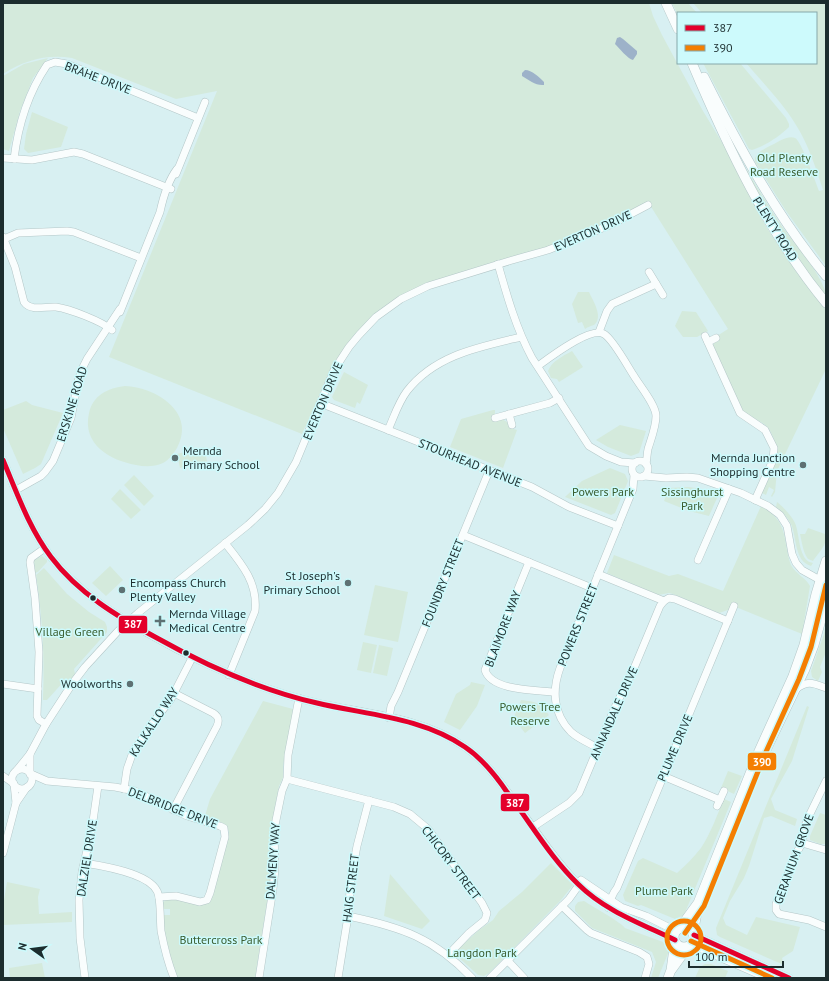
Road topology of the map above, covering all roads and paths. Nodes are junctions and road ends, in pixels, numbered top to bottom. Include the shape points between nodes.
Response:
1 (666, 3) edge
2 (677, 26) edge
3 (692, 64) edge
4 (698, 64) edge
5 (205, 102) dead end
6 (198, 118) junction
7 (3, 157) edge
8 (14, 159) junction
9 (169, 188) junction
10 (648, 206) dead end
11 (3, 238) edge
12 (141, 258) junction
13 (498, 264) junction
14 (649, 272) dead end
15 (826, 276) edge
16 (656, 284) junction
17 (663, 295) dead end
18 (826, 303) edge
19 (110, 328) junction
20 (602, 333) junction
21 (521, 337) junction
22 (716, 338) dead end
23 (538, 366) junction
24 (559, 398) junction
25 (320, 403) junction
26 (509, 414) junction
27 (496, 418) dead end
28 (512, 426) dead end
29 (388, 430) junction
30 (3, 460) edge
31 (621, 462) junction
32 (642, 464) junction
33 (489, 471) junction
34 (633, 473) junction
35 (643, 477) junction
36 (661, 477) junction
37 (15, 487) junction
38 (633, 489) junction
39 (729, 489) junction
40 (755, 500) junction
41 (618, 526) junction
42 (463, 535) junction
43 (226, 543) junction
44 (45, 548) junction
45 (698, 560) dead end
46 (826, 561) edge
47 (529, 562) junction
48 (598, 574) junction
49 (823, 581) edge
50 (592, 588) junction
51 (826, 602) edge
52 (662, 603) junction
53 (734, 606) dead end
54 (728, 621) junction
55 (128, 622) junction
56 (192, 658) junction
57 (808, 661) junction
58 (229, 675) junction
59 (813, 683) junction
60 (3, 684) edge
61 (826, 688) edge
62 (796, 689) junction
63 (38, 690) junction
64 (554, 692) junction
65 (174, 693) junction
66 (299, 698) junction
67 (390, 718) junction
68 (46, 724) junction
69 (598, 748) junction
70 (30, 754) junction
71 (3, 771) edge
72 (16, 771) junction
73 (31, 774) junction
74 (3, 776) edge
75 (664, 776) junction
76 (287, 779) junction
77 (47, 781) junction
78 (826, 782) edge
79 (13, 784) junction
80 (98, 786) junction
81 (28, 787) junction
82 (124, 789) junction
83 (724, 791) dead end
84 (369, 800) junction
85 (16, 803) junction
86 (173, 810) junction
87 (534, 829) junction
88 (727, 834) junction
89 (802, 843) junction
90 (826, 850) edge
91 (3, 853) edge
92 (84, 863) junction
93 (582, 885) junction
94 (159, 897) junction
95 (698, 903) junction
96 (611, 904) junction
97 (562, 906) junction
98 (348, 916) junction
99 (826, 927) edge
100 (678, 929) junction
101 (694, 934) junction
102 (675, 940) junction
103 (689, 946) junction
104 (448, 956) junction
105 (508, 961) junction
106 (670, 974) edge
107 (755, 975) edge
108 (86, 978) edge
109 (174, 978) edge
110 (259, 978) edge
111 (338, 978) edge
112 (472, 978) edge
113 (490, 978) edge
114 (524, 978) edge
115 (645, 978) edge
116 (767, 978) edge
117 (789, 978) edge

1 - 2 main road
3 - 18 main road, PLENTY ROAD via 732,152 760,205 796,263
4 - 15 main road, PLENTY ROAD via 772,202
5 - 6 street, ERSKINE ROAD
6 - 8 street, BRAHE DRIVE via 67,64 55,62 47,65 29,99 22,117
6 - 9 street, ERSKINE ROAD
7 - 8 street
8 - 9 street via 32,160 74,152
9 - 12 street, ERSKINE ROAD
10 - 13 street, EVERTON DRIVE via 566,244
11 - 12 street via 18,233 74,232
11 - 19 street via 15,267 25,305 31,308 63,308
12 - 19 street, ERSKINE ROAD via 119,316
13 - 21 street
13 - 25 street, EVERTON DRIVE via 428,286 401,299 382,313 359,334 340,359
14 - 16 street
16 - 17 street
16 - 20 street via 612,304 606,314
19 - 37 street, ERSKINE ROAD via 82,370 70,418 52,461 45,472
20 - 23 street via 594,333 569,344
20 - 32 street via 618,352 655,411 655,423
21 - 23 street
21 - 29 street via 456,354 440,362 416,381 407,392
22 - 40 street via 706,339 740,413 765,430 774,448 774,460
23 - 24 street
24 - 26 street via 550,403
24 - 31 street via 589,446
25 - 29 street, STOURHEAD AVENUE
25 - 43 street, EVERTON DRIVE via 296,462 278,493 257,516
26 - 27 street
26 - 28 street
29 - 33 street, STOURHEAD AVENUE
30 - 37 street
31 - 32 street
31 - 34 street
32 - 34 street via 633,466
32 - 35 street via 647,473
32 - 36 street
33 - 41 street, STOURHEAD AVENUE via 541,491 569,508
33 - 42 street, FOUNDRY STREET
34 - 35 street
34 - 38 street, POWERS STREET
35 - 36 street
35 - 38 street, POWERS STREET
36 - 39 street via 693,477
37 - 44 street
38 - 41 street, POWERS STREET
39 - 40 street
39 - 45 street
40 - 49 street via 772,509 783,519 796,563 802,570
41 - 48 street, POWERS STREET
42 - 47 street
42 - 67 street, FOUNDRY STREET via 396,696
43 - 55 street, EVERTON DRIVE
43 - 58 street via 247,572 256,604
44 - 55 street via 58,566 82,590
44 - 63 street via 31,558 30,562 39,652
46 - 49 main road
47 - 50 street
47 - 64 street, BLAIMORE WAY via 485,670 489,678 516,689
48 - 50 street, POWERS STREET
48 - 52 street
49 - 88 main road via 797,666 759,751
50 - 64 street, POWERS STREET via 560,668
51 - 57 main road
52 - 54 street via 671,598 675,599
52 - 69 street, ANNANDALE DRIVE
53 - 54 street, PLUME DRIVE
54 - 75 street, PLUME DRIVE
55 - 56 street
55 - 68 street, EVERTON DRIVE via 85,666
56 - 58 street
56 - 65 street, KALKALLO WAY
57 - 59 street via 808,676
57 - 62 main road
58 - 66 street
59 - 61 street
59 - 62 street via 804,684
60 - 63 street
62 - 88 main road
63 - 68 street via 37,716
64 - 69 street, POWERS STREET via 558,710 566,725 579,738
65 - 82 street, KALKALLO WAY via 133,752
65 - 86 street via 213,713 219,720
66 - 67 street
66 - 76 street, DALMENY WAY via 288,755
67 - 87 street via 433,729 470,751 490,769
68 - 70 street, EVERTON DRIVE
69 - 87 street, ANNANDALE DRIVE via 576,797
70 - 72 street, EVERTON DRIVE
70 - 73 street
71 - 72 street
72 - 73 street via 23,769
72 - 79 street via 12,777
73 - 77 street, DELBRIDGE DRIVE
73 - 81 street via 32,781
74 - 79 street
75 - 83 street via 718,803
75 - 96 street, PLUME DRIVE
76 - 84 street, CHICORY STREET
76 - 110 street, DALMENY WAY via 274,830 274,882
77 - 80 street, DELBRIDGE DRIVE
77 - 81 street, DELBRIDGE DRIVE
78 - 89 street, GERANIUM GROVE via 807,820
79 - 81 street via 21,789
79 - 85 street
80 - 82 street, DELBRIDGE DRIVE
80 - 92 street, DALZIEL DRIVE
81 - 85 street
82 - 86 street, DELBRIDGE DRIVE via 148,796
84 - 98 street, HAIG STREET via 351,878
84 - 104 street, CHICORY STREET via 403,810 428,829 486,909 485,920
85 - 91 street
86 - 94 street, DELBRIDGE DRIVE via 220,826 225,830 225,837 207,900 200,902 176,896
87 - 93 street
88 - 95 main road
89 - 90 street
89 - 99 street, GERANIUM GROVE via 776,901 776,910 779,914 809,920
92 - 94 street via 131,874 154,887
92 - 108 street, DALZIEL DRIVE via 79,920
93 - 96 street
93 - 97 street via 576,895
94 - 109 street via 163,942
95 - 100 main road
95 - 101 main road
96 - 100 street
96 - 102 street via 639,924
97 - 105 street
97 - 115 street via 591,933 647,957 649,964
98 - 104 street via 405,931 428,942
98 - 111 street, HAIG STREET
100 - 101 main road via 687,928
100 - 102 main road
101 - 103 main road via 694,941
101 - 117 street
102 - 103 main road via 682,947
102 - 106 main road
103 - 106 main road
103 - 107 street via 700,948
104 - 112 street
105 - 113 street
105 - 114 street
107 - 116 street

